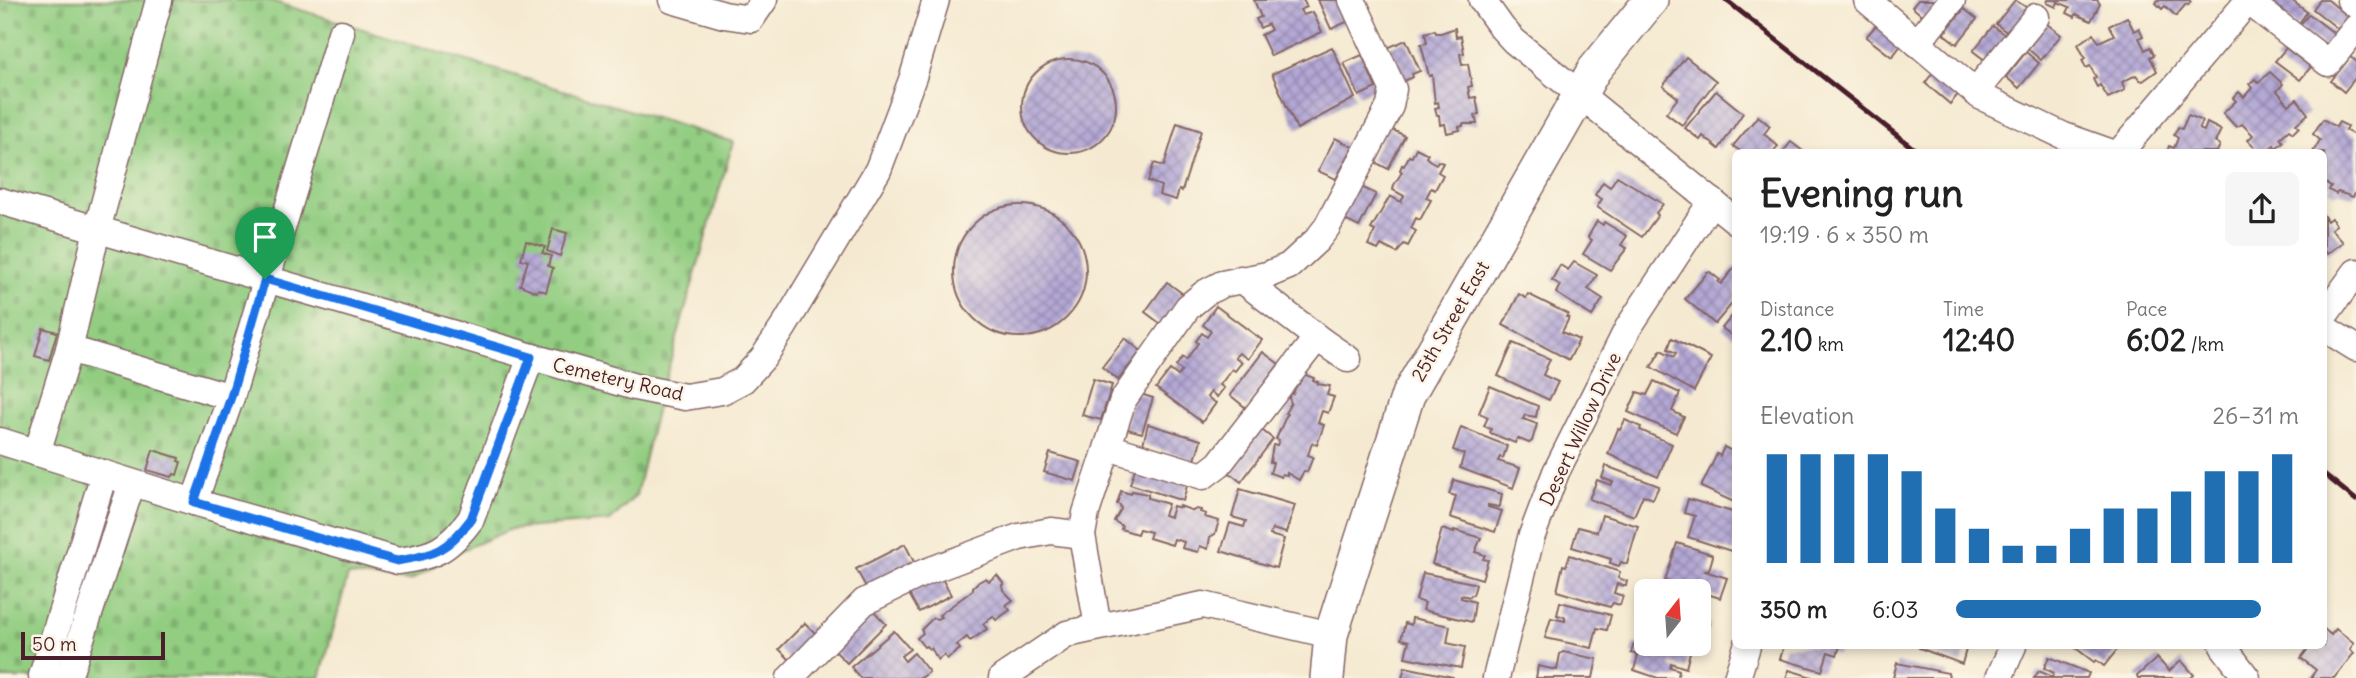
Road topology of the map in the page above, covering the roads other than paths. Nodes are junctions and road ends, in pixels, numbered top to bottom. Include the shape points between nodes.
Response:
1 (159, 0) edge
2 (673, 0) edge
3 (936, 0) edge
4 (1352, 0) edge
5 (1482, 0) edge
6 (1651, 0) edge
7 (1867, 0) edge
8 (1952, 0) edge
9 (2248, 0) edge
10 (2350, 0) edge
11 (2356, 5) edge
12 (758, 10) edge
13 (2036, 17) dead end
14 (2356, 28) edge
15 (341, 33) dead end
16 (1917, 43) junction
17 (1975, 92) junction
18 (1580, 93) junction
19 (2101, 149) edge
20 (2123, 149) edge
21 (0, 201) edge
22 (1712, 201) junction
23 (1732, 218) edge
24 (97, 230) junction
25 (2356, 272) edge
26 (265, 279) junction
27 (1241, 279) junction
28 (2327, 312) edge
29 (2327, 330) edge
30 (1322, 342) junction
31 (2356, 348) edge
32 (69, 349) junction
33 (531, 357) junction
34 (1349, 359) dead end
35 (231, 397) junction
36 (0, 441) edge
37 (1108, 447) junction
38 (37, 453) junction
39 (104, 474) junction
40 (132, 483) junction
41 (194, 502) junction
42 (1082, 535) junction
43 (1098, 627) junction
44 (1331, 635) junction
45 (1746, 649) edge
46 (2012, 649) edge
47 (2225, 649) edge
48 (49, 678) edge
49 (68, 678) edge
50 (790, 678) edge
51 (1002, 678) edge
52 (1327, 678) edge
53 (1496, 678) edge
54 (1737, 678) edge
55 (1999, 678) edge
56 (2247, 678) edge

1 - 24 street
2 - 12 street via 723,15
3 - 33 street, Cemetery Road via 878,170 783,328 743,380 722,391 685,397
4 - 27 street via 1393,89 1390,106 1317,240 1289,266
5 - 18 street via 1514,41
6 - 18 main road, 25th Street East
7 - 16 street
8 - 16 street
9 - 14 street via 2328,63
9 - 20 street
10 - 11 street
13 - 17 street
15 - 26 street
16 - 17 street
17 - 19 street
18 - 22 street
18 - 44 main road, 25th Street East via 1408,394
21 - 24 street, Cemetery Road
22 - 23 street
22 - 53 street, Desert Willow Drive via 1628,328 1556,472 1531,538
24 - 26 street, Cemetery Road
24 - 32 street
25 - 28 street
26 - 33 street, Cemetery Road
26 - 35 street
27 - 30 street
27 - 37 street via 1222,284 1188,307 1123,400
29 - 31 street
30 - 34 street
30 - 37 street via 1312,344 1219,464 1203,476
32 - 35 street
32 - 38 street
33 - 41 street via 471,519 457,538 428,556 397,561
35 - 41 street
36 - 38 street
37 - 42 street
38 - 39 street
39 - 40 street
39 - 48 street via 43,676
40 - 41 street
40 - 49 street
42 - 43 street
42 - 50 street via 1051,531 1019,537 922,573 864,601
43 - 44 street via 1203,606
43 - 51 street via 1067,634
44 - 52 main road, 25th Street East
45 - 54 street
46 - 55 street
47 - 56 street

